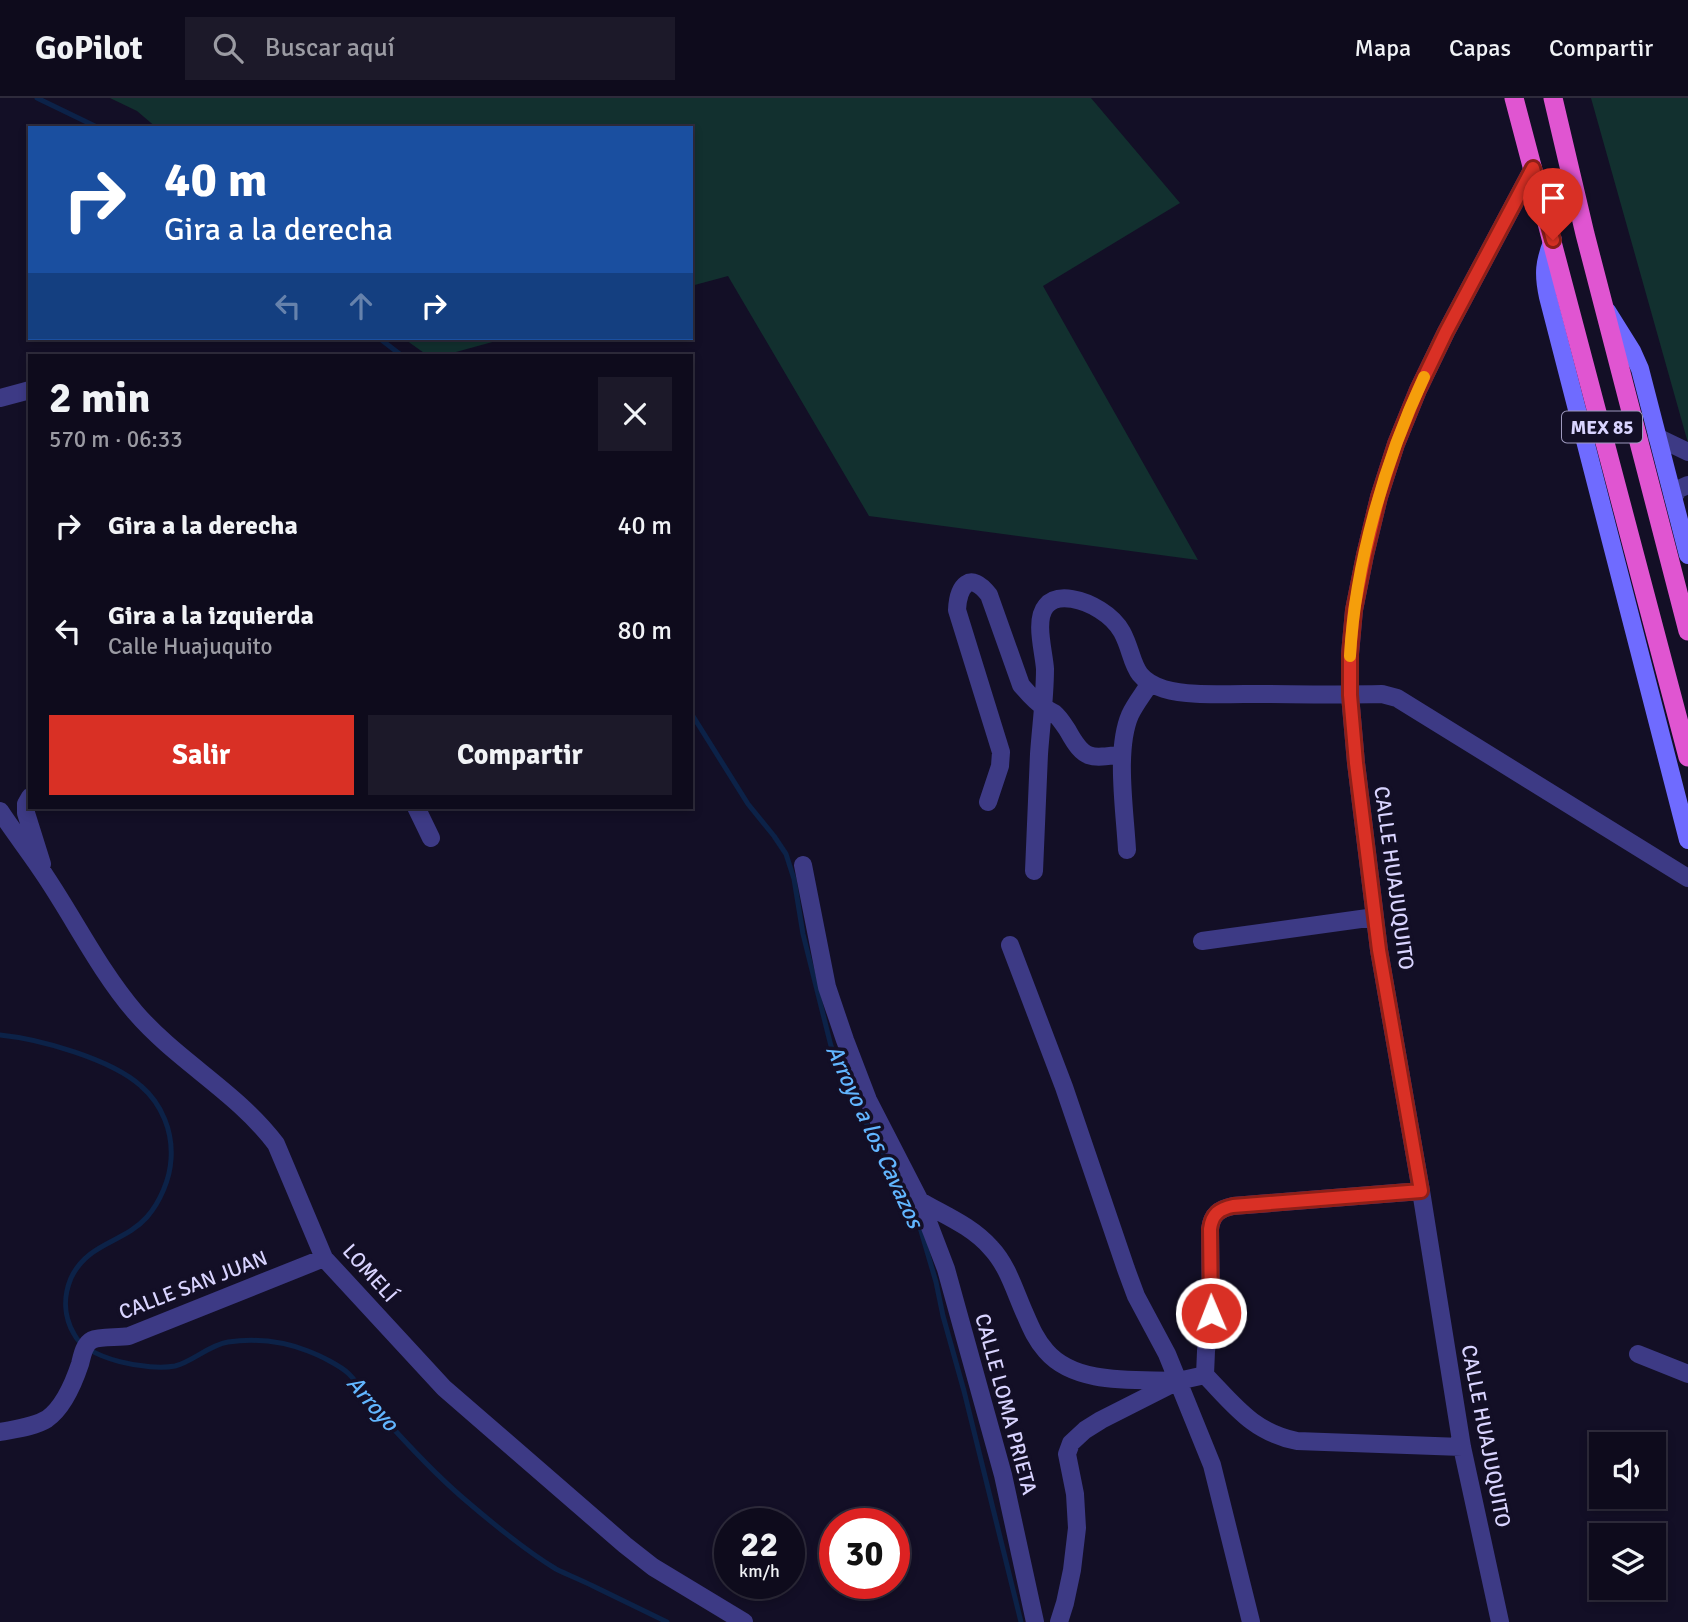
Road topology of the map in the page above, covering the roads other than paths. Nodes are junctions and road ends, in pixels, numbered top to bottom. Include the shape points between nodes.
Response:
1 (1514, 98) edge
2 (1553, 98) edge
3 (1533, 168) junction
4 (1553, 240) junction
5 (1604, 306) junction
6 (28, 391) edge
7 (0, 398) edge
8 (1657, 437) junction
9 (1688, 452) edge
10 (1688, 485) edge
11 (1673, 497) junction
12 (1688, 555) edge
13 (1688, 631) edge
14 (1150, 683) junction
15 (1350, 695) junction
16 (1042, 707) junction
17 (1122, 754) junction
18 (1688, 757) edge
19 (28, 800) edge
20 (988, 802) dead end
21 (417, 809) edge
22 (0, 811) edge
23 (7, 831) edge
24 (431, 838) dead end
25 (1688, 840) edge
26 (1127, 850) dead end
27 (803, 865) dead end
28 (1034, 871) dead end
29 (46, 876) junction
30 (1688, 878) edge
31 (1375, 917) junction
32 (1202, 941) dead end
33 (1010, 945) dead end
34 (1421, 1191) junction
35 (920, 1201) junction
36 (324, 1258) junction
37 (1638, 1354) dead end
38 (1688, 1374) edge
39 (1205, 1375) junction
40 (1178, 1381) junction
41 (0, 1432) edge
42 (1462, 1447) junction
43 (744, 1622) edge
44 (1035, 1622) edge
45 (1059, 1622) edge
46 (1251, 1622) edge
47 (1500, 1622) edge

1 - 3 highway, MEX 85
2 - 5 highway, MEX 85
3 - 4 highway, MEX 85
3 - 15 street, CALLE HUAJUQUITO via 1446,332 1396,444 1354,610
4 - 18 highway, MEX 85
4 - 25 main road, MEX 85 via 1544,270 1548,297
5 - 8 main road, MEX 85 via 1636,360
5 - 13 highway, MEX 85
6 - 7 street
8 - 9 street
8 - 11 main road, MEX 85
10 - 11 street
11 - 12 main road, MEX 85
14 - 15 street via 1165,690 1200,694
14 - 16 street via 1139,676 1114,621 1084,601 1054,601 1041,614
14 - 17 street via 1131,714
15 - 30 street via 1397,698
15 - 31 street, CALLE HUAJUQUITO
16 - 17 street via 1055,713 1086,755
16 - 20 street via 1021,685 989,595 976,583 964,585 957,610 1001,752
16 - 28 street
17 - 26 street
19 - 29 street via 26,813
21 - 24 street
22 - 23 street, LOMELÍ
23 - 29 street, LOMELÍ
27 - 35 street, CALLE LOMA PRIETA via 827,987 845,1040 868,1100
29 - 36 street, LOMELÍ via 135,1012 264,1128
31 - 32 street
31 - 34 street, CALLE HUAJUQUITO
33 - 40 street via 1136,1296
34 - 39 street via 1219,1210 1210,1229 1211,1313
34 - 42 street, CALLE HUAJUQUITO
35 - 40 street, CALLE LOMA PRIETA via 974,1232 991,1248 1004,1266 1035,1336 1061,1364 1099,1378
35 - 44 street, CALLE LOMA PRIETA via 946,1269 1003,1475
36 - 41 street, CALLE SAN JUAN via 129,1336 98,1338 86,1346 56,1410 30,1426
36 - 43 street, LOMELÍ via 443,1388 653,1567
37 - 38 street
39 - 40 street
39 - 42 street via 1251,1422 1282,1438
40 - 45 street via 1101,1420 1071,1443 1067,1454 1077,1528
40 - 46 street via 1212,1465
42 - 47 street, CALLE HUAJUQUITO

